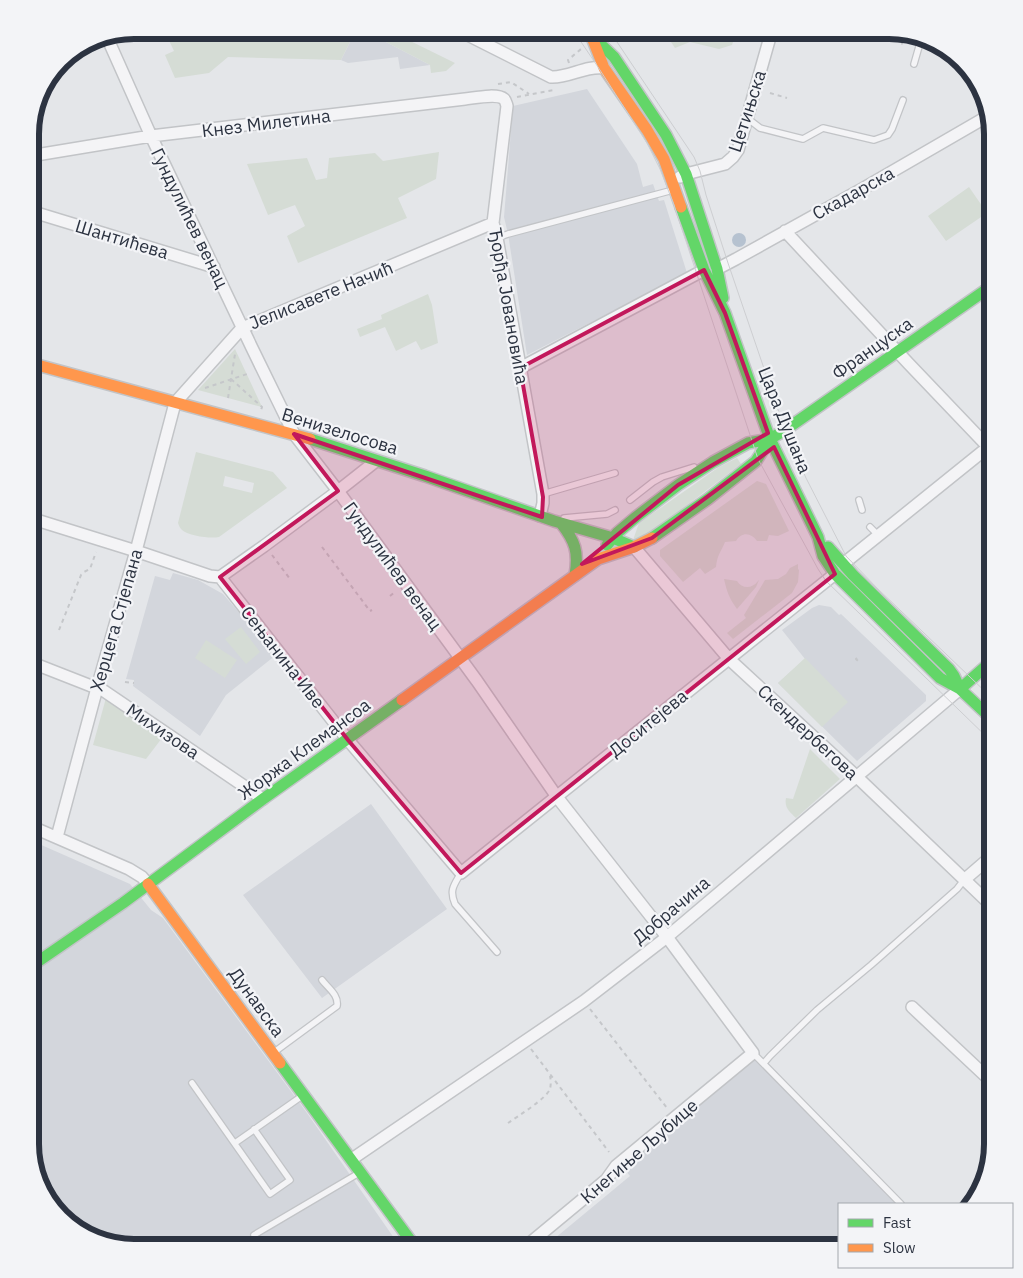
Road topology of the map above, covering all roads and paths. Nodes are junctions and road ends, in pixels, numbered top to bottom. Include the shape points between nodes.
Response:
1 (476, 39) edge
2 (592, 39) edge
3 (596, 39) edge
4 (769, 39) edge
5 (901, 40) edge
6 (109, 42) edge
7 (920, 44) edge
8 (903, 47) dead end
9 (914, 64) dead end
10 (604, 68) junction
11 (631, 82) junction
12 (770, 93) dead end
13 (502, 97) joint
14 (787, 98) dead end
15 (903, 100) dead end
16 (747, 118) junction
17 (983, 119) edge
18 (151, 136) junction
19 (39, 155) edge
20 (686, 174) junction
21 (674, 187) junction
22 (39, 213) edge
23 (493, 223) junction
24 (785, 231) junction
25 (497, 238) junction
26 (214, 267) junction
27 (717, 268) junction
28 (704, 270) junction
29 (984, 291) edge
30 (726, 313) junction
31 (242, 328) junction
32 (235, 349) dead end
33 (898, 352) junction
34 (39, 366) edge
35 (520, 368) junction
36 (247, 374) dead end
37 (231, 379) junction
38 (198, 390) dead end
39 (228, 398) dead end
40 (175, 403) junction
41 (261, 412) dead end
42 (294, 434) junction
43 (770, 439) junction
44 (984, 440) edge
45 (984, 454) edge
46 (376, 460) junction
47 (713, 462) junction
48 (615, 473) dead end
49 (338, 491) junction
50 (542, 494) junction
51 (630, 500) dead end
52 (858, 500) dead end
53 (615, 510) dead end
54 (862, 510) dead end
55 (540, 516) junction
56 (39, 521) edge
57 (558, 522) junction
58 (870, 526) dead end
59 (879, 536) junction
60 (613, 538) junction
61 (818, 538) junction
62 (100, 540) junction
63 (264, 546) junction
64 (322, 547) dead end
65 (634, 548) junction
66 (136, 551) junction
67 (598, 559) junction
68 (843, 564) junction
69 (835, 574) junction
70 (575, 575) junction
71 (220, 577) junction
72 (290, 579) dead end
73 (372, 610) dead end
74 (59, 630) dead end
75 (729, 658) junction
76 (460, 659) junction
77 (39, 665) edge
78 (984, 668) edge
79 (125, 682) dead end
80 (134, 683) dead end
81 (97, 688) junction
82 (960, 689) junction
83 (984, 712) edge
84 (348, 740) junction
85 (856, 776) junction
86 (557, 797) junction
87 (263, 799) junction
88 (39, 830) edge
89 (56, 837) junction
90 (984, 863) edge
91 (462, 874) junction
92 (964, 880) junction
93 (148, 884) junction
94 (984, 899) edge
95 (667, 938) junction
96 (497, 952) dead end
97 (39, 961) edge
98 (322, 980) dead end
99 (584, 1002) junction
100 (912, 1007) dead end
101 (525, 1041) junction
102 (273, 1053) junction
103 (753, 1053) junction
104 (764, 1063) junction
105 (550, 1074) junction
106 (984, 1075) edge
107 (192, 1083) dead end
108 (304, 1094) junction
109 (674, 1118) junction
110 (508, 1123) dead end
111 (254, 1129) junction
112 (235, 1143) junction
113 (609, 1152) dead end
114 (352, 1159) junction
115 (361, 1172) junction
116 (900, 1203) edge
117 (254, 1235) dead end
118 (409, 1239) edge
119 (535, 1239) edge

1 - 10 street via 551,76
2 - 10 main road, Цара Душана
3 - 11 main road, Цара Душана via 614,57
4 - 16 street, Цетињска
5 - 8 path
6 - 18 street, Гундулићев венац
7 - 9 lane
10 - 11 main road via 618,70
10 - 21 main road, Цара Душана via 657,146
11 - 20 main road, Цара Душана via 666,135
12 - 14 path
13 - 18 street, Кнез Милетина
13 - 23 street, Ђорђа Јовановића via 507,106
15 - 16 lane via 892,129 874,140 823,128 803,139 760,128
16 - 20 street, Цетињска via 734,157 725,164
17 - 24 street, Скадарска
18 - 19 street, Кнез Милетина
18 - 26 street, Гундулићев венац
20 - 21 street, Цетињска
20 - 27 main road, Цара Душана
21 - 25 lane
21 - 28 main road, Цара Душана
22 - 26 street, Шантићева
23 - 25 street, Ђорђа Јовановића
23 - 31 street, Јелисавете Начић
24 - 27 street, Скадарска
24 - 33 street
25 - 35 street, Ђорђа Јовановића
26 - 31 street, Гундулићев венац
27 - 30 main road, Цара Душана
28 - 30 main road, Цара Душана
28 - 35 street
29 - 33 main road, Француска
30 - 43 main road, Цара Душана
31 - 40 street, Јелисавете Начић
31 - 42 street, Гундулићев венац
32 - 37 path
33 - 43 main road, Француска
33 - 44 street
34 - 40 main road, Венизелосова
35 - 50 street, Ђорђа Јовановића
36 - 37 path
37 - 38 path
37 - 39 path
37 - 41 path via 262,407
40 - 42 main road, Венизелосова
40 - 66 street, Херцега Стјепана
42 - 46 main road, Венизелосова
42 - 49 street, Гундулићев венац
43 - 47 main road, Жоржа Клемансоа via 748,443
43 - 61 main road, Цара Душана
43 - 65 main road, Жоржа Клемансоа via 756,461 708,499
45 - 59 street
46 - 49 street
46 - 55 main road, Венизелосова
47 - 51 lane via 662,477
47 - 60 main road, Жоржа Клемансоа via 671,490
48 - 50 lane
49 - 63 street
49 - 76 street, Гундулићев венац
50 - 55 street, Ђорђа Јовановића
52 - 54 lane
53 - 57 lane
55 - 57 main road, Венизелосова
56 - 62 street
57 - 60 main road, Венизелосова
57 - 70 main road via 571,535 577,550
58 - 59 lane
59 - 68 street
60 - 65 main road, Венизелосова
60 - 67 main road, Жоржа Клемансоа
61 - 68 main road, Цара Душана
61 - 69 main road, Цара Душана via 823,556
62 - 66 street
62 - 74 path via 91,567 81,575
63 - 71 street
63 - 72 path
64 - 73 path
65 - 67 main road, Жоржа Клемансоа
65 - 75 street, Скендербегова
66 - 71 street
66 - 81 street, Херцега Стјепана
67 - 70 main road, Жоржа Клемансоа
68 - 82 main road, Цара Душана via 949,669
69 - 75 street, Доситејева
69 - 82 main road, Цара Душана via 940,678
70 - 76 main road, Жоржа Клемансоа
71 - 84 street, Сењанина Иве
75 - 85 street, Скендербегова
75 - 86 street, Доситејева
76 - 84 main road, Жоржа Клемансоа
76 - 86 street, Гундулићев венац
77 - 81 street, Михизова
78 - 82 main road, Добрачина
79 - 80 path
81 - 87 street, Михизова
81 - 89 street, Херцега Стјепана
82 - 83 main road, Цара Душана
82 - 85 street, Добрачина
84 - 87 main road, Жоржа Клемансоа
84 - 91 street, Сењанина Иве
85 - 92 street, Скендербегова
85 - 95 street, Добрачина
86 - 91 street, Доситејева
86 - 95 street, Гундулићев венац
87 - 93 main road, Жоржа Клемансоа
88 - 89 street, Дунавска
89 - 93 street, Дунавска via 129,869
90 - 92 street
91 - 96 lane via 452,889 454,904
92 - 94 street, Скендербегова
92 - 104 lane via 817,1010
93 - 97 main road, Жоржа Клемансоа
93 - 102 main road, Дунавска
95 - 99 street, Добрачина
95 - 103 street, Гундулићев венац
98 - 102 lane via 336,996 337,1006
99 - 101 street, Добрачина
99 - 109 path
100 - 106 street
101 - 105 path
101 - 114 street, Добрачина
102 - 108 main road, Дунавска
103 - 104 lane
103 - 109 street, Кнегиње Љубице
104 - 116 lane
105 - 110 path via 550,1089 545,1095
105 - 113 path
107 - 112 lane
108 - 111 lane
108 - 114 main road, Дунавска
109 - 119 street, Кнегиње Љубице
111 - 112 lane
111 - 112 lane via 290,1180 270,1194
114 - 115 main road, Дунавска
115 - 117 lane
115 - 118 main road, Дунавска

